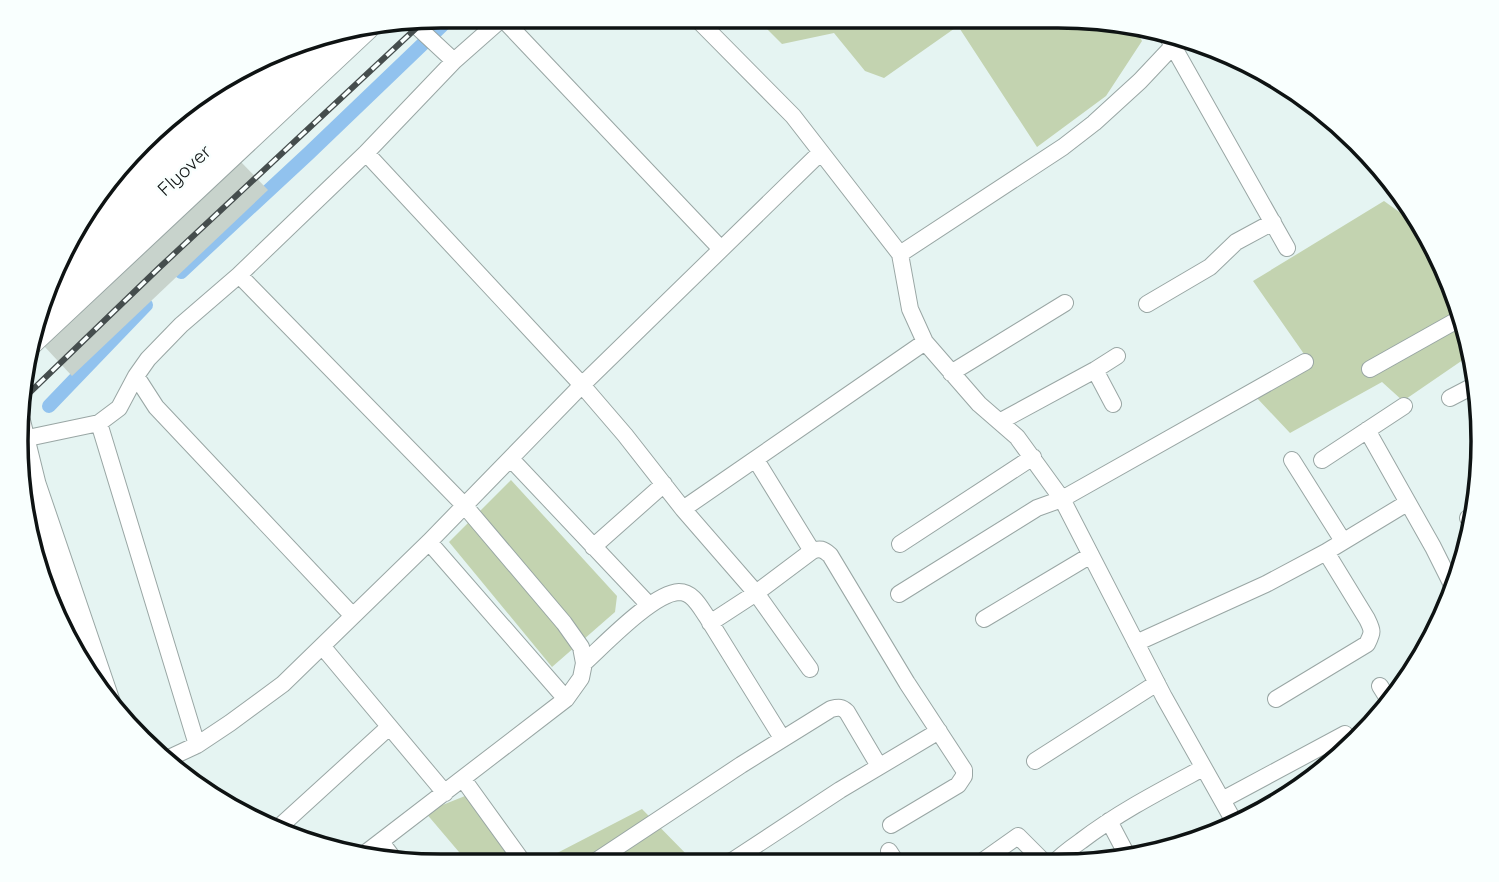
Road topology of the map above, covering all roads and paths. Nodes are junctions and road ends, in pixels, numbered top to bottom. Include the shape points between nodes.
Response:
1 (492, 28) edge
2 (514, 28) edge
3 (706, 28) edge
4 (419, 29) edge
5 (358, 36) edge
6 (1167, 42) edge
7 (1172, 44) edge
8 (318, 47) edge
9 (454, 61) junction
10 (262, 69) edge
11 (821, 152) junction
12 (366, 153) junction
13 (1273, 222) junction
14 (80, 240) edge
15 (1287, 248) dead end
16 (721, 249) junction
17 (900, 254) junction
18 (239, 275) junction
19 (57, 289) edge
20 (74, 302) junction
21 (1065, 303) dead end
22 (1147, 304) dead end
23 (1453, 322) edge
24 (43, 332) edge
25 (40, 341) edge
26 (925, 342) junction
27 (1117, 356) dead end
28 (1305, 362) dead end
29 (1370, 369) dead end
30 (1095, 370) junction
31 (951, 373) junction
32 (136, 376) junction
33 (582, 385) junction
34 (1467, 389) edge
35 (1451, 398) dead end
36 (1113, 404) dead end
37 (1404, 406) dead end
38 (1001, 421) junction
39 (99, 423) junction
40 (28, 430) edge
41 (1367, 430) junction
42 (1033, 457) junction
43 (511, 459) junction
44 (756, 460) junction
45 (1292, 460) dead end
46 (1322, 460) dead end
47 (29, 463) edge
48 (664, 484) junction
49 (1062, 499) junction
50 (1407, 503) junction
51 (464, 505) junction
52 (683, 509) junction
53 (1343, 541) junction
54 (429, 542) junction
55 (901, 544) dead end
56 (593, 547) junction
57 (812, 551) junction
58 (1326, 552) junction
59 (1091, 555) junction
60 (1448, 577) edge
61 (756, 593) junction
62 (899, 594) dead end
63 (649, 605) junction
64 (353, 616) junction
65 (984, 619) dead end
66 (710, 623) junction
67 (1136, 643) junction
68 (322, 646) junction
69 (584, 663) junction
70 (95, 666) edge
71 (810, 669) dead end
72 (1157, 683) junction
73 (1380, 686) dead end
74 (1385, 694) edge
75 (566, 698) junction
76 (1276, 699) dead end
77 (389, 727) junction
78 (939, 731) junction
79 (1345, 734) dead end
80 (782, 738) junction
81 (197, 745) junction
82 (174, 756) edge
83 (1035, 761) dead end
84 (879, 766) junction
85 (1203, 768) junction
86 (463, 779) junction
87 (444, 793) junction
88 (1222, 800) junction
89 (1231, 816) edge
90 (1109, 821) junction
91 (283, 823) edge
92 (891, 825) dead end
93 (381, 842) junction
94 (373, 848) edge
95 (1123, 848) edge
96 (387, 850) edge
97 (517, 854) edge
98 (607, 854) edge
99 (743, 854) edge
100 (993, 854) edge
101 (1036, 854) edge
102 (1064, 854) edge

1 - 9 street
2 - 16 street
3 - 11 street via 793,116
4 - 9 street
5 - 20 highway
6 - 17 street via 1140,81 1094,123
7 - 13 street
8 - 19 highway, Flyover
9 - 12 street
10 - 14 highway, Flyover
11 - 16 street
11 - 17 street
12 - 18 street
12 - 33 street
13 - 15 street
13 - 22 street
16 - 33 street
17 - 26 street via 909,309
18 - 32 street via 181,325
18 - 51 street
20 - 24 highway
20 - 25 highway
21 - 31 street
23 - 29 street
26 - 31 street
26 - 44 street
27 - 30 street
28 - 49 street
30 - 36 street
30 - 38 street
31 - 38 street
32 - 39 street via 119,408
32 - 64 street via 156,407
33 - 43 street
33 - 48 street
34 - 35 street
37 - 41 street
38 - 42 street
39 - 40 street
39 - 81 street
41 - 46 street
41 - 50 street
42 - 49 street
42 - 55 street
43 - 51 street
43 - 56 street
44 - 52 street
44 - 57 street
45 - 53 street
47 - 70 highway
48 - 52 street
48 - 56 street
49 - 59 street
49 - 62 street via 1037,508
50 - 53 street
50 - 60 street
51 - 54 street
51 - 69 street via 564,623 581,647
52 - 61 street
53 - 58 street
54 - 64 street
54 - 75 street
56 - 63 street
57 - 61 street
57 - 78 street via 824,550 830,555
58 - 67 street
58 - 76 street via 1372,634 1367,644
59 - 65 street
59 - 67 street
61 - 66 street
61 - 71 street
63 - 66 street via 679,592 688,594
63 - 69 street
64 - 68 street
66 - 80 street
67 - 72 street
68 - 77 street
68 - 81 street via 283,684
69 - 75 street via 581,678
72 - 83 street
72 - 85 street
73 - 74 street
75 - 86 street
77 - 87 street
77 - 91 street
78 - 84 street
78 - 92 street via 964,776 958,785
79 - 88 street
80 - 84 street via 831,709 843,708
80 - 98 street
81 - 82 street
84 - 99 street
85 - 88 street
85 - 90 street
86 - 87 street
86 - 97 street
87 - 93 street
88 - 89 street
90 - 95 street
90 - 102 street
93 - 94 street
93 - 96 street
100 - 101 street via 1018,836

